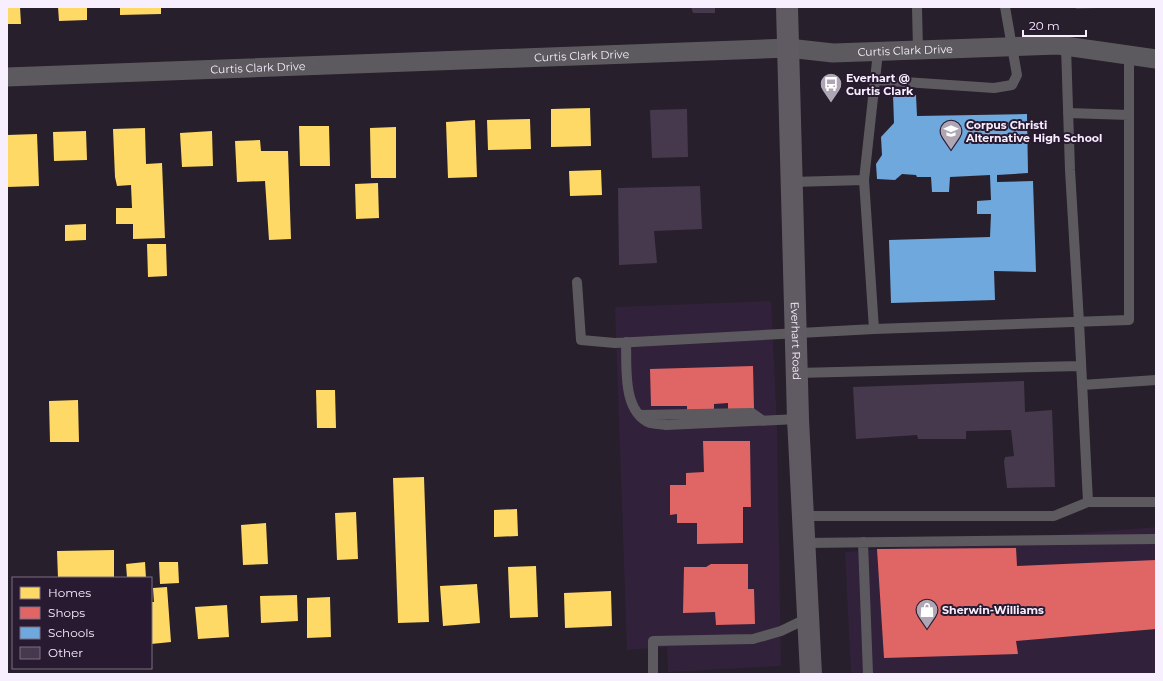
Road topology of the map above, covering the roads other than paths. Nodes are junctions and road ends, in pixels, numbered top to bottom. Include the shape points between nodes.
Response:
1 (787, 7) edge
2 (917, 7) edge
3 (1005, 7) edge
4 (1012, 47) junction
5 (1066, 47) junction
6 (788, 48) junction
7 (918, 50) junction
8 (878, 52) junction
9 (1129, 55) junction
10 (1156, 59) edge
11 (7, 77) edge
12 (876, 80) junction
13 (1068, 113) junction
14 (1129, 115) junction
15 (864, 180) junction
16 (792, 182) junction
17 (577, 282) dead end
18 (1080, 322) junction
19 (874, 329) junction
20 (797, 332) junction
21 (626, 342) junction
22 (1081, 366) junction
23 (798, 373) junction
24 (1156, 380) edge
25 (1082, 385) junction
26 (798, 419) junction
27 (1088, 502) junction
28 (1156, 502) edge
29 (802, 516) junction
30 (1156, 539) edge
31 (863, 542) junction
32 (804, 543) junction
33 (808, 618) junction
34 (653, 674) edge
35 (811, 674) edge
36 (868, 674) edge

1 - 6 main road, Everhart Road
2 - 7 lane
3 - 4 lane
4 - 5 street, Curtis Clark Drive
4 - 7 street, Curtis Clark Drive
4 - 12 lane via 1017,75 1012,85 994,88
5 - 9 street, Curtis Clark Drive
5 - 13 lane
6 - 8 street, Curtis Clark Drive via 833,54
6 - 11 street, Curtis Clark Drive
6 - 16 main road, Everhart Road
7 - 8 street, Curtis Clark Drive
8 - 12 lane
9 - 10 street, Curtis Clark Drive
9 - 14 lane
12 - 15 lane
13 - 14 lane
13 - 18 lane
14 - 18 lane via 1129,320
15 - 16 lane
15 - 19 lane
16 - 20 main road, Everhart Road
17 - 21 lane via 581,340
18 - 19 lane
18 - 22 lane
19 - 20 lane
20 - 21 lane
20 - 23 main road, Everhart Road
21 - 26 lane via 629,398 639,415 650,423 666,425
22 - 23 lane
22 - 25 lane
23 - 26 main road, Everhart Road
24 - 25 lane
25 - 27 lane
26 - 29 main road, Everhart Road
27 - 28 lane
27 - 29 lane via 1054,516
29 - 32 main road, Everhart Road
30 - 31 lane
31 - 32 lane
31 - 36 lane
32 - 33 main road, Everhart Road
33 - 34 lane via 781,631 753,639 653,641
33 - 35 main road, Everhart Road

